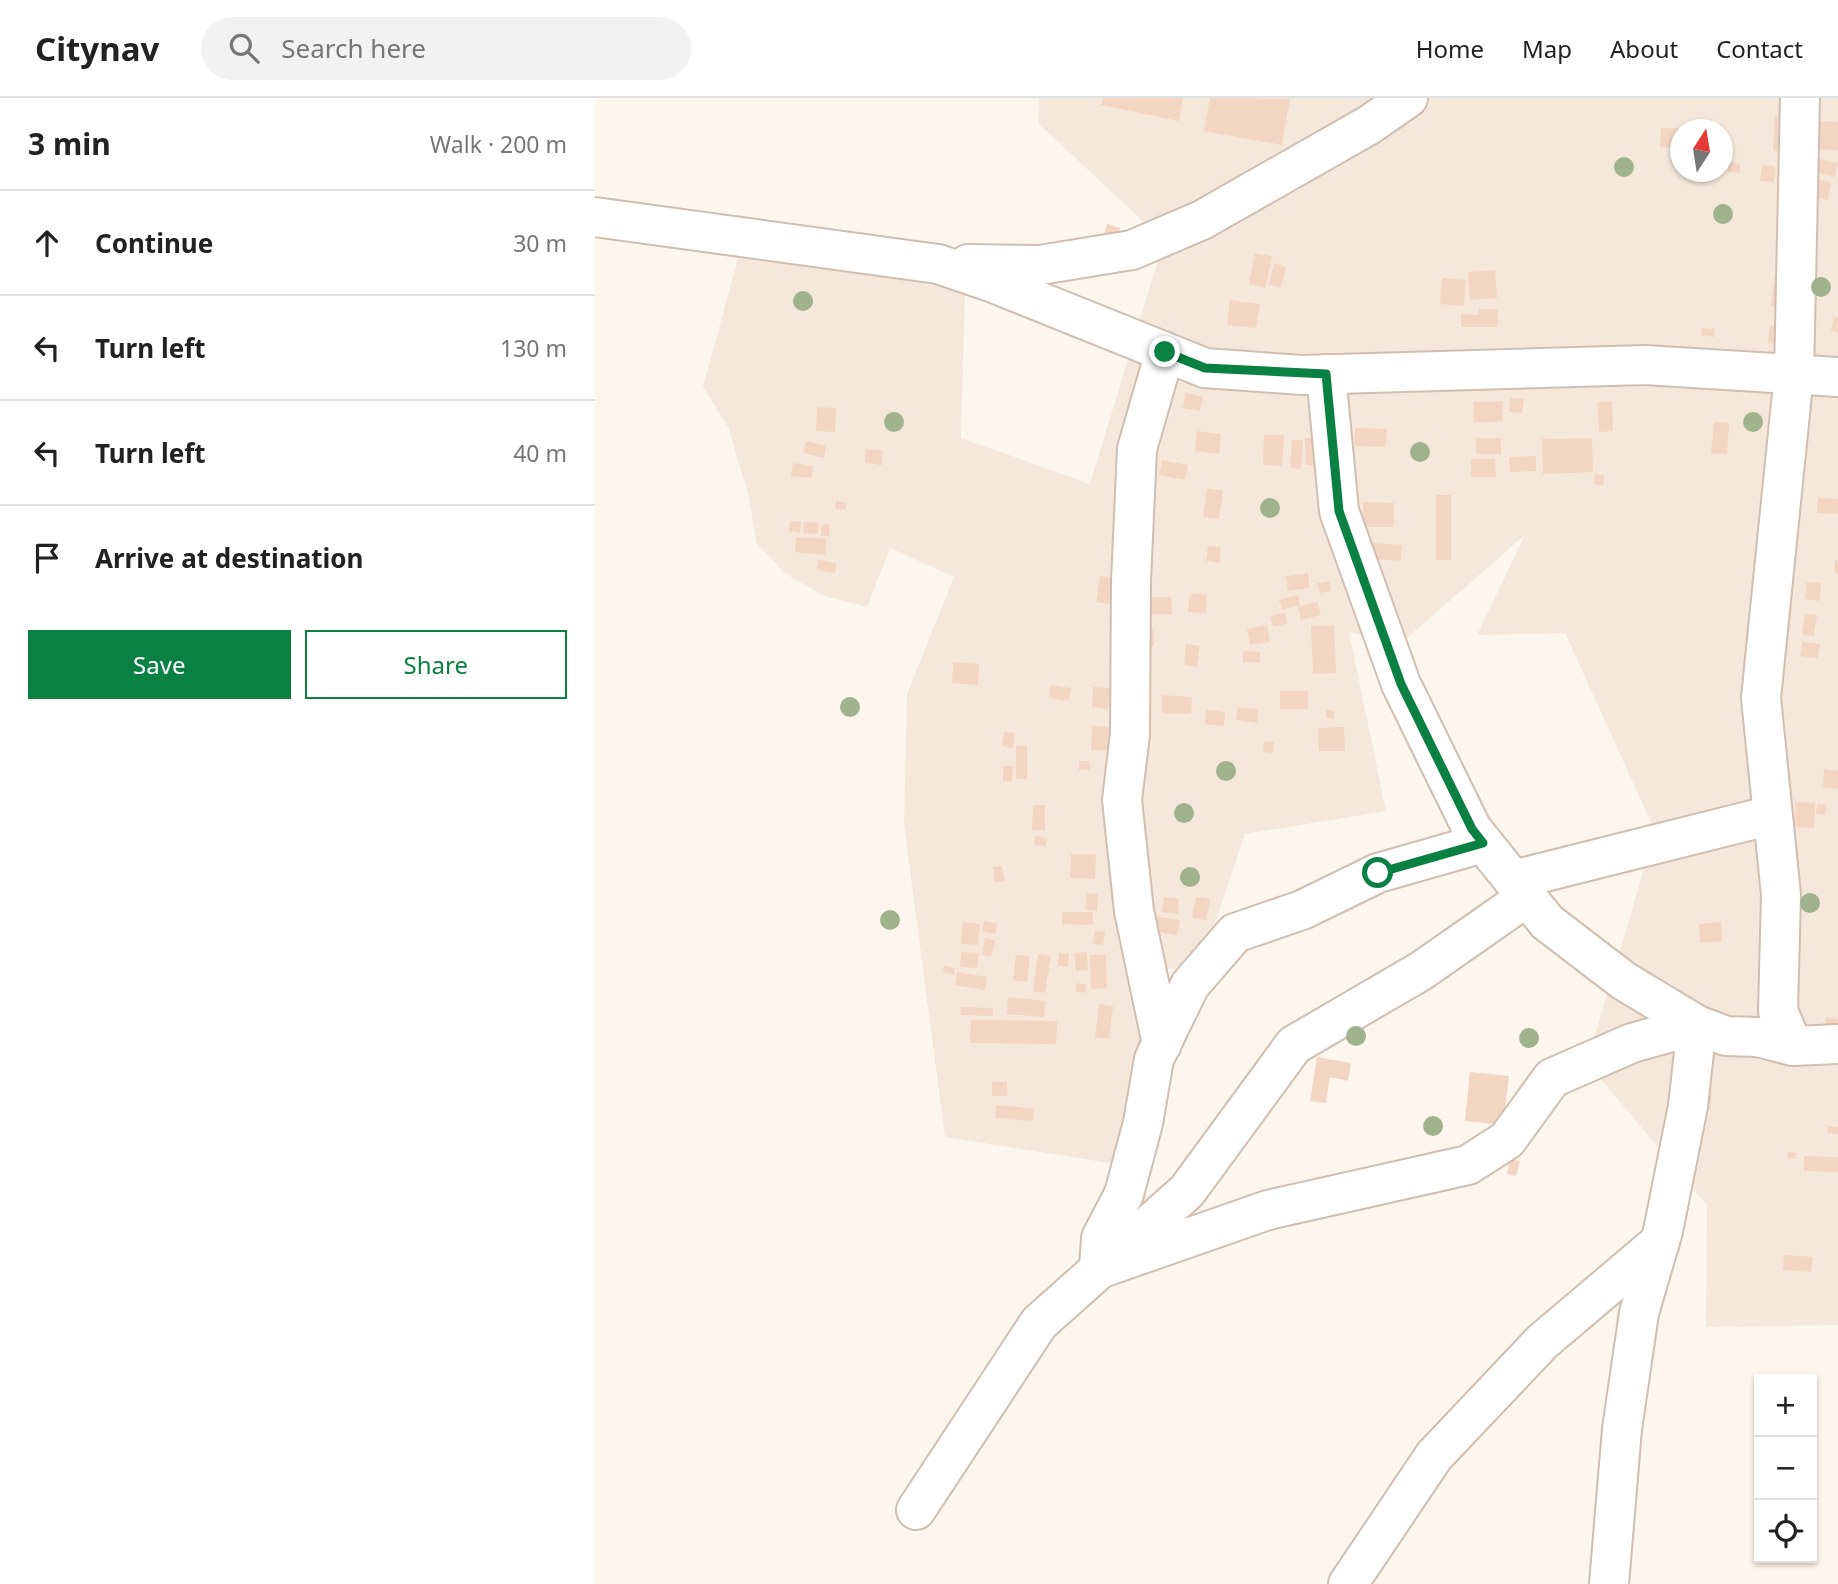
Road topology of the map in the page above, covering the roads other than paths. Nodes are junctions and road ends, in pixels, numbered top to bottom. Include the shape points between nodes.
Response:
1 (1408, 98) edge
2 (1800, 98) edge
3 (595, 217) edge
4 (938, 264) junction
5 (1165, 352) junction
6 (1326, 374) junction
7 (1794, 374) junction
8 (1838, 377) edge
9 (1772, 815) junction
10 (1483, 843) junction
11 (1520, 888) junction
12 (1697, 1025) junction
13 (1162, 1044) junction
14 (1838, 1044) edge
15 (1793, 1046) junction
16 (1660, 1241) junction
17 (1099, 1269) junction
18 (916, 1510) dead end
19 (1348, 1584) edge
20 (1609, 1584) edge

1 - 4 street via 1202,220 1132,250 1040,265
2 - 7 street
3 - 4 street
4 - 5 street
5 - 6 street via 1205,368
5 - 13 street via 1137,449 1130,734 1122,800 1134,911
6 - 7 street via 1645,365
6 - 10 street via 1339,511 1401,684
7 - 8 street
7 - 9 street via 1761,698
9 - 11 street
9 - 15 street via 1781,895 1778,1011
10 - 11 street
10 - 13 street via 1378,873 1302,910 1235,933 1190,985
11 - 12 street via 1547,922 1624,981
11 - 17 street via 1420,971 1294,1045 1187,1191
12 - 15 street via 1726,1036 1757,1037
12 - 16 street via 1688,1106
12 - 17 street via 1632,1043 1552,1078 1507,1140 1468,1165 1268,1210
13 - 17 street via 1154,1059 1124,1194 1101,1238
14 - 15 street
16 - 19 street via 1542,1342 1434,1456
16 - 20 street via 1639,1313 1622,1429
17 - 18 street via 1039,1323

